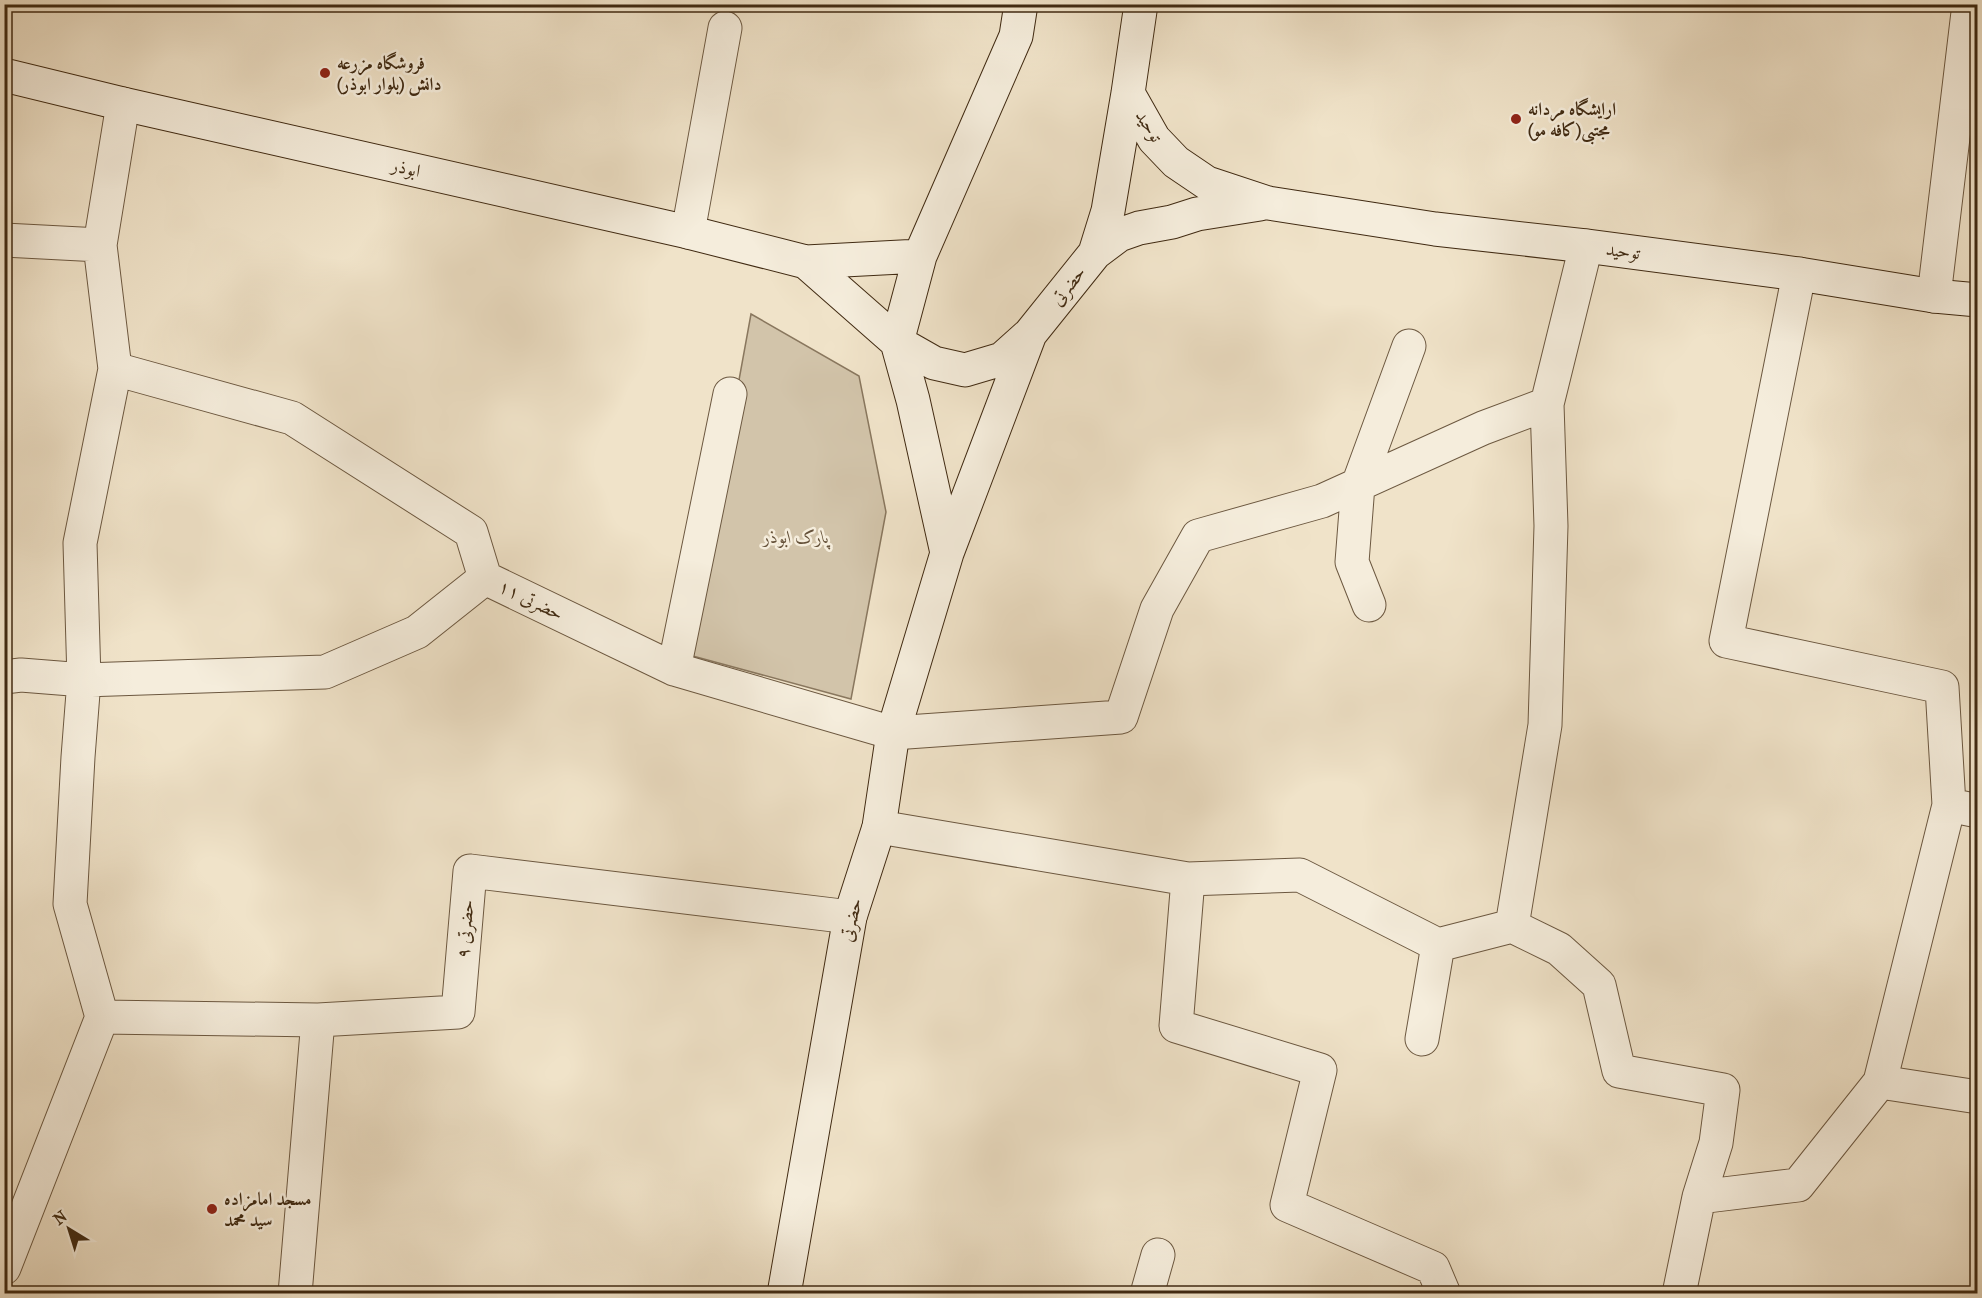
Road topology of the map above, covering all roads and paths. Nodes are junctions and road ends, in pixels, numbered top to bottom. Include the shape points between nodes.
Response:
1 (1021, 4) edge
2 (1141, 4) edge
3 (1969, 4) edge
4 (725, 28) dead end
5 (4, 75) edge
6 (1128, 93) junction
7 (123, 104) junction
8 (1268, 202) junction
9 (688, 232) junction
10 (4, 240) edge
11 (100, 245) junction
12 (1586, 246) junction
13 (1095, 253) junction
14 (920, 256) junction
15 (806, 262) junction
16 (1799, 274) junction
17 (1934, 296) junction
18 (1977, 300) edge
19 (1030, 334) junction
20 (897, 342) junction
21 (1409, 346) dead end
22 (115, 369) junction
23 (730, 394) dead end
24 (1547, 405) junction
25 (1358, 484) junction
26 (947, 553) junction
27 (485, 578) junction
28 (1369, 605) dead end
29 (674, 669) junction
30 (4, 677) edge
31 (84, 680) junction
32 (893, 734) junction
33 (1963, 808) edge
34 (879, 827) junction
35 (1188, 879) junction
36 (850, 917) junction
37 (1512, 926) junction
38 (1438, 945) junction
39 (102, 1017) junction
40 (318, 1020) junction
41 (1422, 1038) dead end
42 (1880, 1082) junction
43 (1977, 1097) edge
44 (1700, 1197) junction
45 (1158, 1255) dead end
46 (4, 1268) edge
47 (295, 1293) edge
48 (784, 1293) edge
49 (1147, 1293) edge
50 (1444, 1293) edge
51 (1679, 1293) edge

1 - 14 street via 1016,36
2 - 6 street, حضرتی
3 - 17 street
4 - 9 street
5 - 7 street, ابوذر
6 - 8 street, توحید via 1154,139 1176,162 1207,183
6 - 13 street, حضرتی via 1108,210
7 - 9 street, ابوذر
7 - 11 street
8 - 12 street, توحید via 1435,229
8 - 13 street, توحید via 1140,228 1119,236
9 - 15 street, ابوذر
10 - 11 street
11 - 22 street
12 - 16 street, توحید
12 - 24 street
13 - 19 street, حضرتی
14 - 15 street
14 - 20 street
15 - 20 street
16 - 17 street, توحید
16 - 33 street via 1726,640 1942,687
17 - 18 street, توحید
19 - 20 street via 1002,359 965,370 934,363
19 - 26 street, حضرتی
20 - 26 street, حضرتی
21 - 25 street
22 - 27 street, حضرتی ۱۱ via 292,418 471,532
22 - 31 street via 80,543
23 - 29 street
24 - 25 street via 1483,428
24 - 37 street via 1551,526 1545,725
25 - 28 street via 1352,562
25 - 32 street via 1322,501 1198,536 1157,609 1121,717
26 - 32 street, حضرتی
27 - 29 street, حضرتی ۱۱
27 - 31 street via 417,632 325,672
29 - 32 street, حضرتی ۱۱
30 - 31 street
31 - 39 street via 70,904
32 - 34 street, حضرتی
33 - 42 street
34 - 35 street
34 - 36 street, حضرتی
35 - 38 street via 1300,875
35 - 50 street via 1176,1026 1320,1070 1287,1205 1433,1268
36 - 40 street, حضرتی ۹ via 470,871 458,1012
36 - 48 street, حضرتی
37 - 38 street
37 - 44 street via 1559,949 1599,985 1619,1071 1723,1090 1716,1143
38 - 41 street
39 - 40 street, حضرتی ۹
39 - 46 street
40 - 47 street
42 - 43 street
42 - 44 street via 1798,1185
44 - 51 street
45 - 49 street

